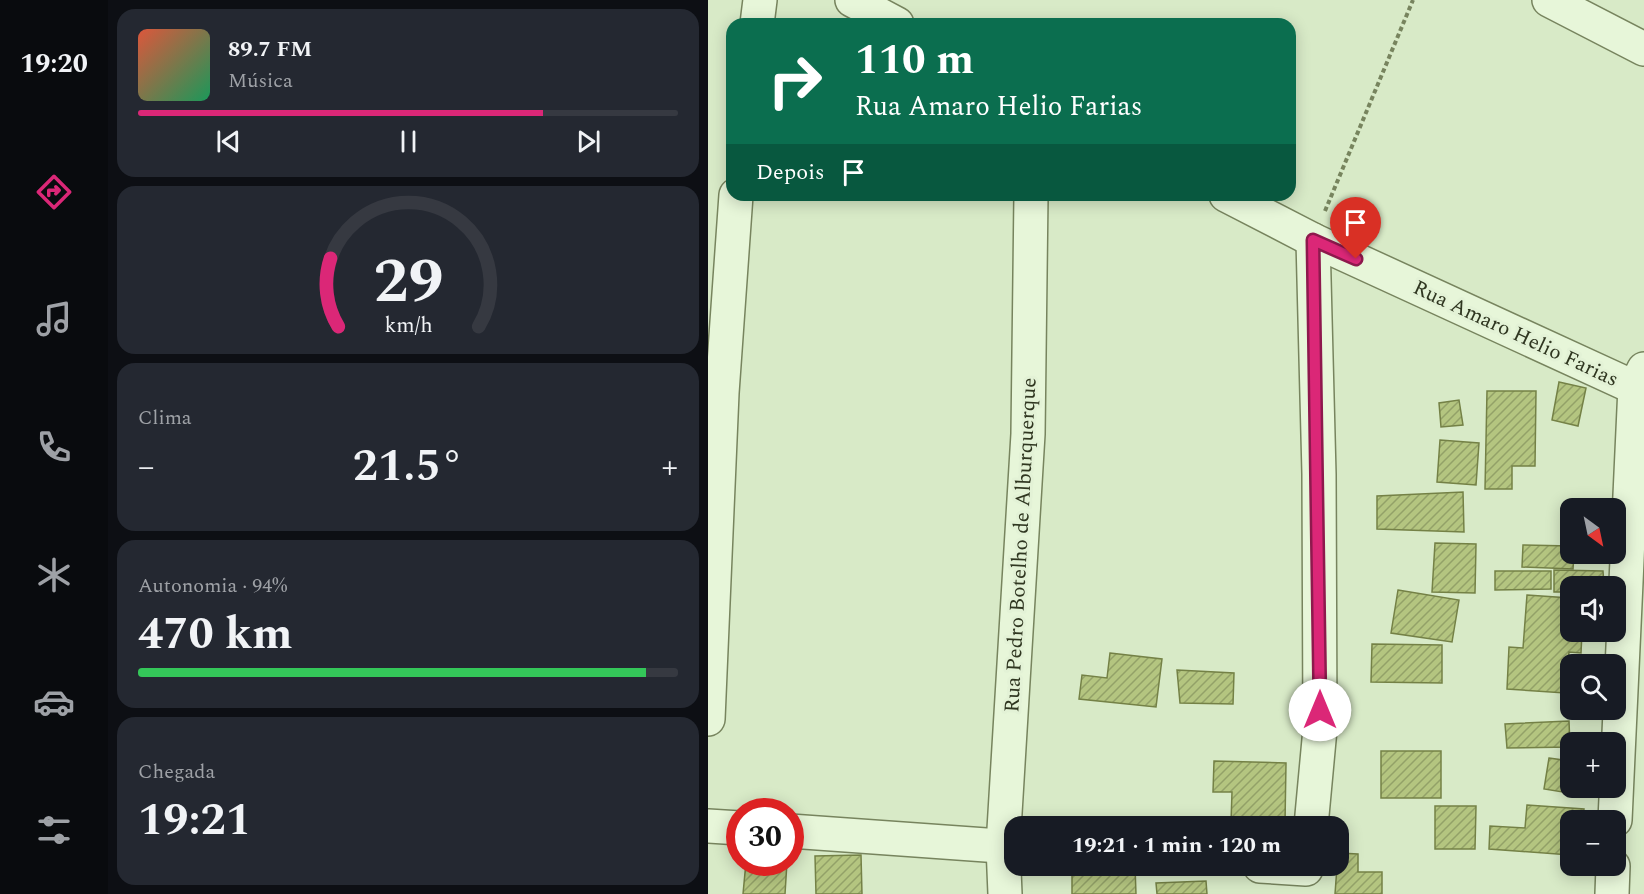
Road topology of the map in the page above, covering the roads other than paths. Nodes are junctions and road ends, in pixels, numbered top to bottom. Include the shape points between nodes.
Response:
1 (760, 0) edge
2 (852, 0) edge
3 (1549, 0) edge
4 (758, 18) edge
5 (886, 18) edge
6 (1644, 48) edge
7 (736, 201) edge
8 (1031, 201) edge
9 (1238, 201) edge
10 (1313, 240) junction
11 (1641, 382) edge
12 (1632, 714) edge
13 (708, 719) edge
14 (1617, 810) edge
15 (1010, 816) edge
16 (1312, 816) edge
17 (708, 826) edge
18 (726, 827) edge
19 (804, 832) edge
20 (1004, 847) edge
21 (1007, 876) edge
22 (1613, 876) edge
23 (1005, 894) edge
24 (1612, 894) edge

1 - 4 street
2 - 5 street
3 - 6 street
7 - 13 street via 722,393
8 - 15 street, Rua Pedro Botelho de Alburquerque via 1028,434
9 - 10 street, Rua Amaro Helio Farias
10 - 11 street, Rua Amaro Helio Farias
10 - 16 street via 1320,729
11 - 12 street
12 - 14 street
17 - 18 street
19 - 20 street
21 - 23 street, Rua Pedro Botelho de Alburquerque
22 - 24 street

